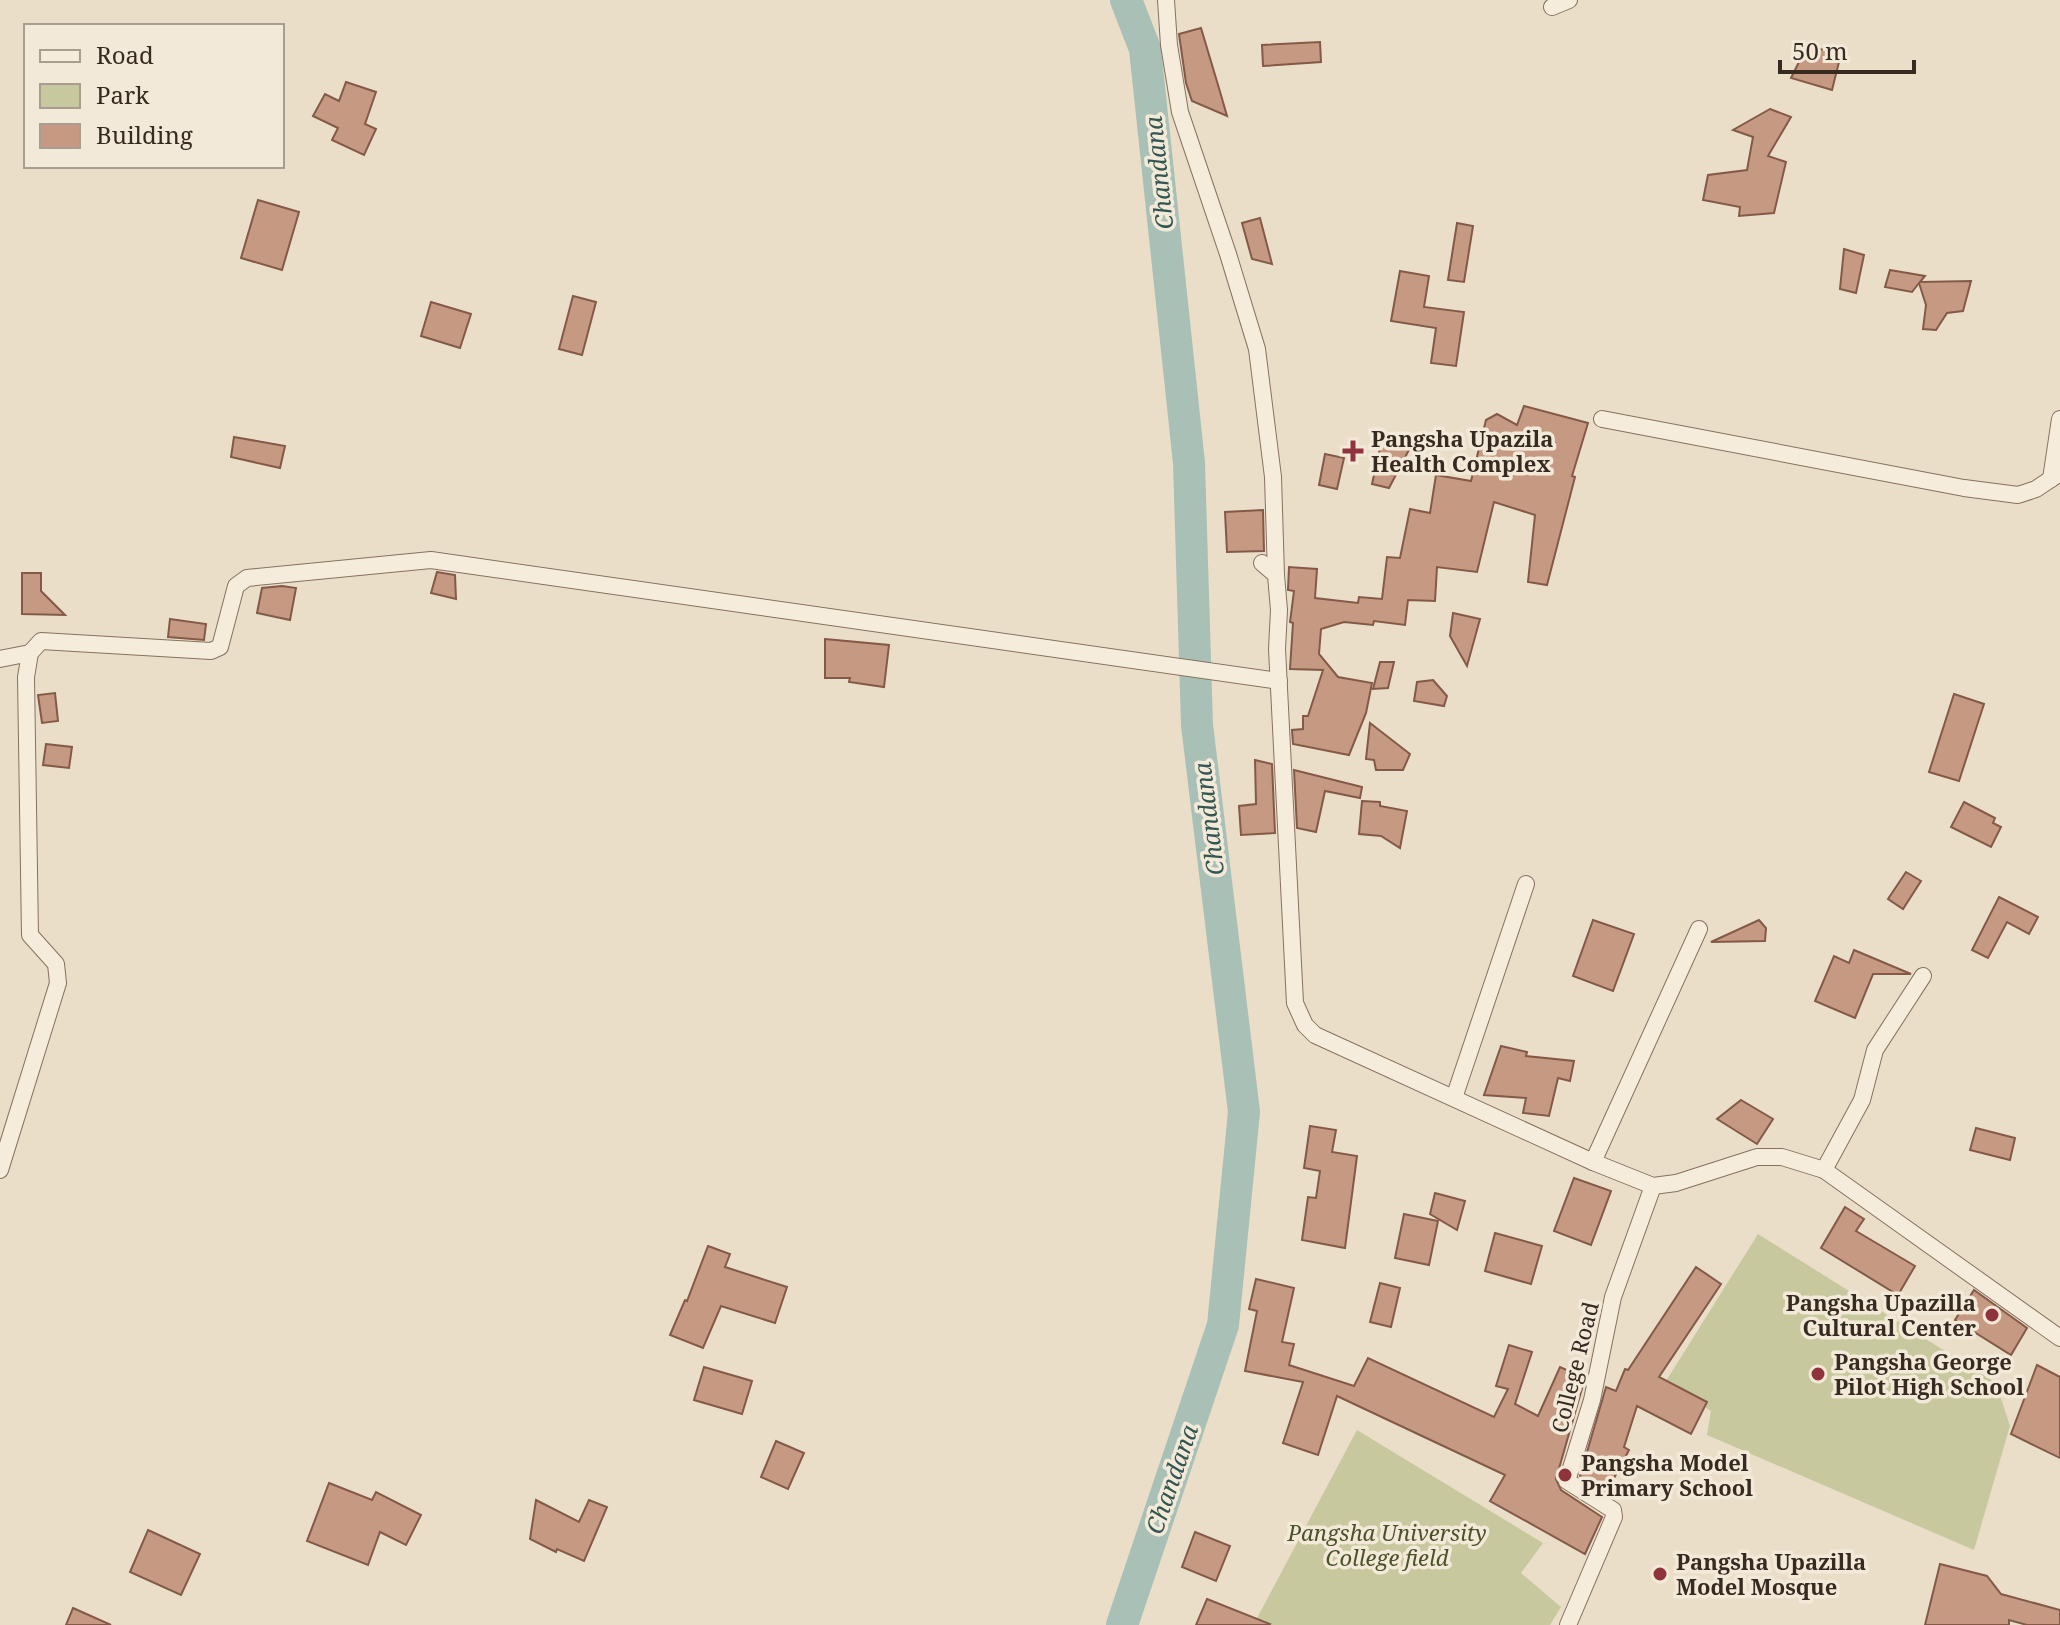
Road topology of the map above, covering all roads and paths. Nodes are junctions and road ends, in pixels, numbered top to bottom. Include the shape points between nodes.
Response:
1 (1166, 0) edge
2 (1569, 0) edge
3 (1552, 7) dead end
4 (1602, 419) dead end
5 (2060, 419) edge
6 (2055, 476) edge
7 (1262, 563) dead end
8 (1276, 575) junction
9 (30, 653) junction
10 (0, 659) edge
11 (1279, 681) junction
12 (1526, 884) dead end
13 (1699, 929) dead end
14 (1923, 976) dead end
15 (1454, 1098) junction
16 (1593, 1162) junction
17 (0, 1170) edge
18 (1824, 1170) junction
19 (1653, 1186) junction
20 (2060, 1338) edge
21 (1568, 1625) edge

1 - 8 street via 1180,112 1257,349 1273,477
2 - 3 street
4 - 6 street via 2018,495
5 - 6 street
7 - 8 street
8 - 11 street
9 - 10 street
9 - 11 street via 41,641 211,651 220,647 236,586 247,578 431,560
9 - 17 street via 30,935 56,964 58,983
11 - 15 street via 1295,1003 1315,1035
12 - 15 street
13 - 16 street
14 - 18 street via 1875,1050 1862,1100
15 - 16 street
16 - 19 street
18 - 19 street via 1782,1157 1757,1157
18 - 20 street
19 - 21 street, College Road via 1613,1297 1592,1400 1567,1481 1613,1510 1614,1517

